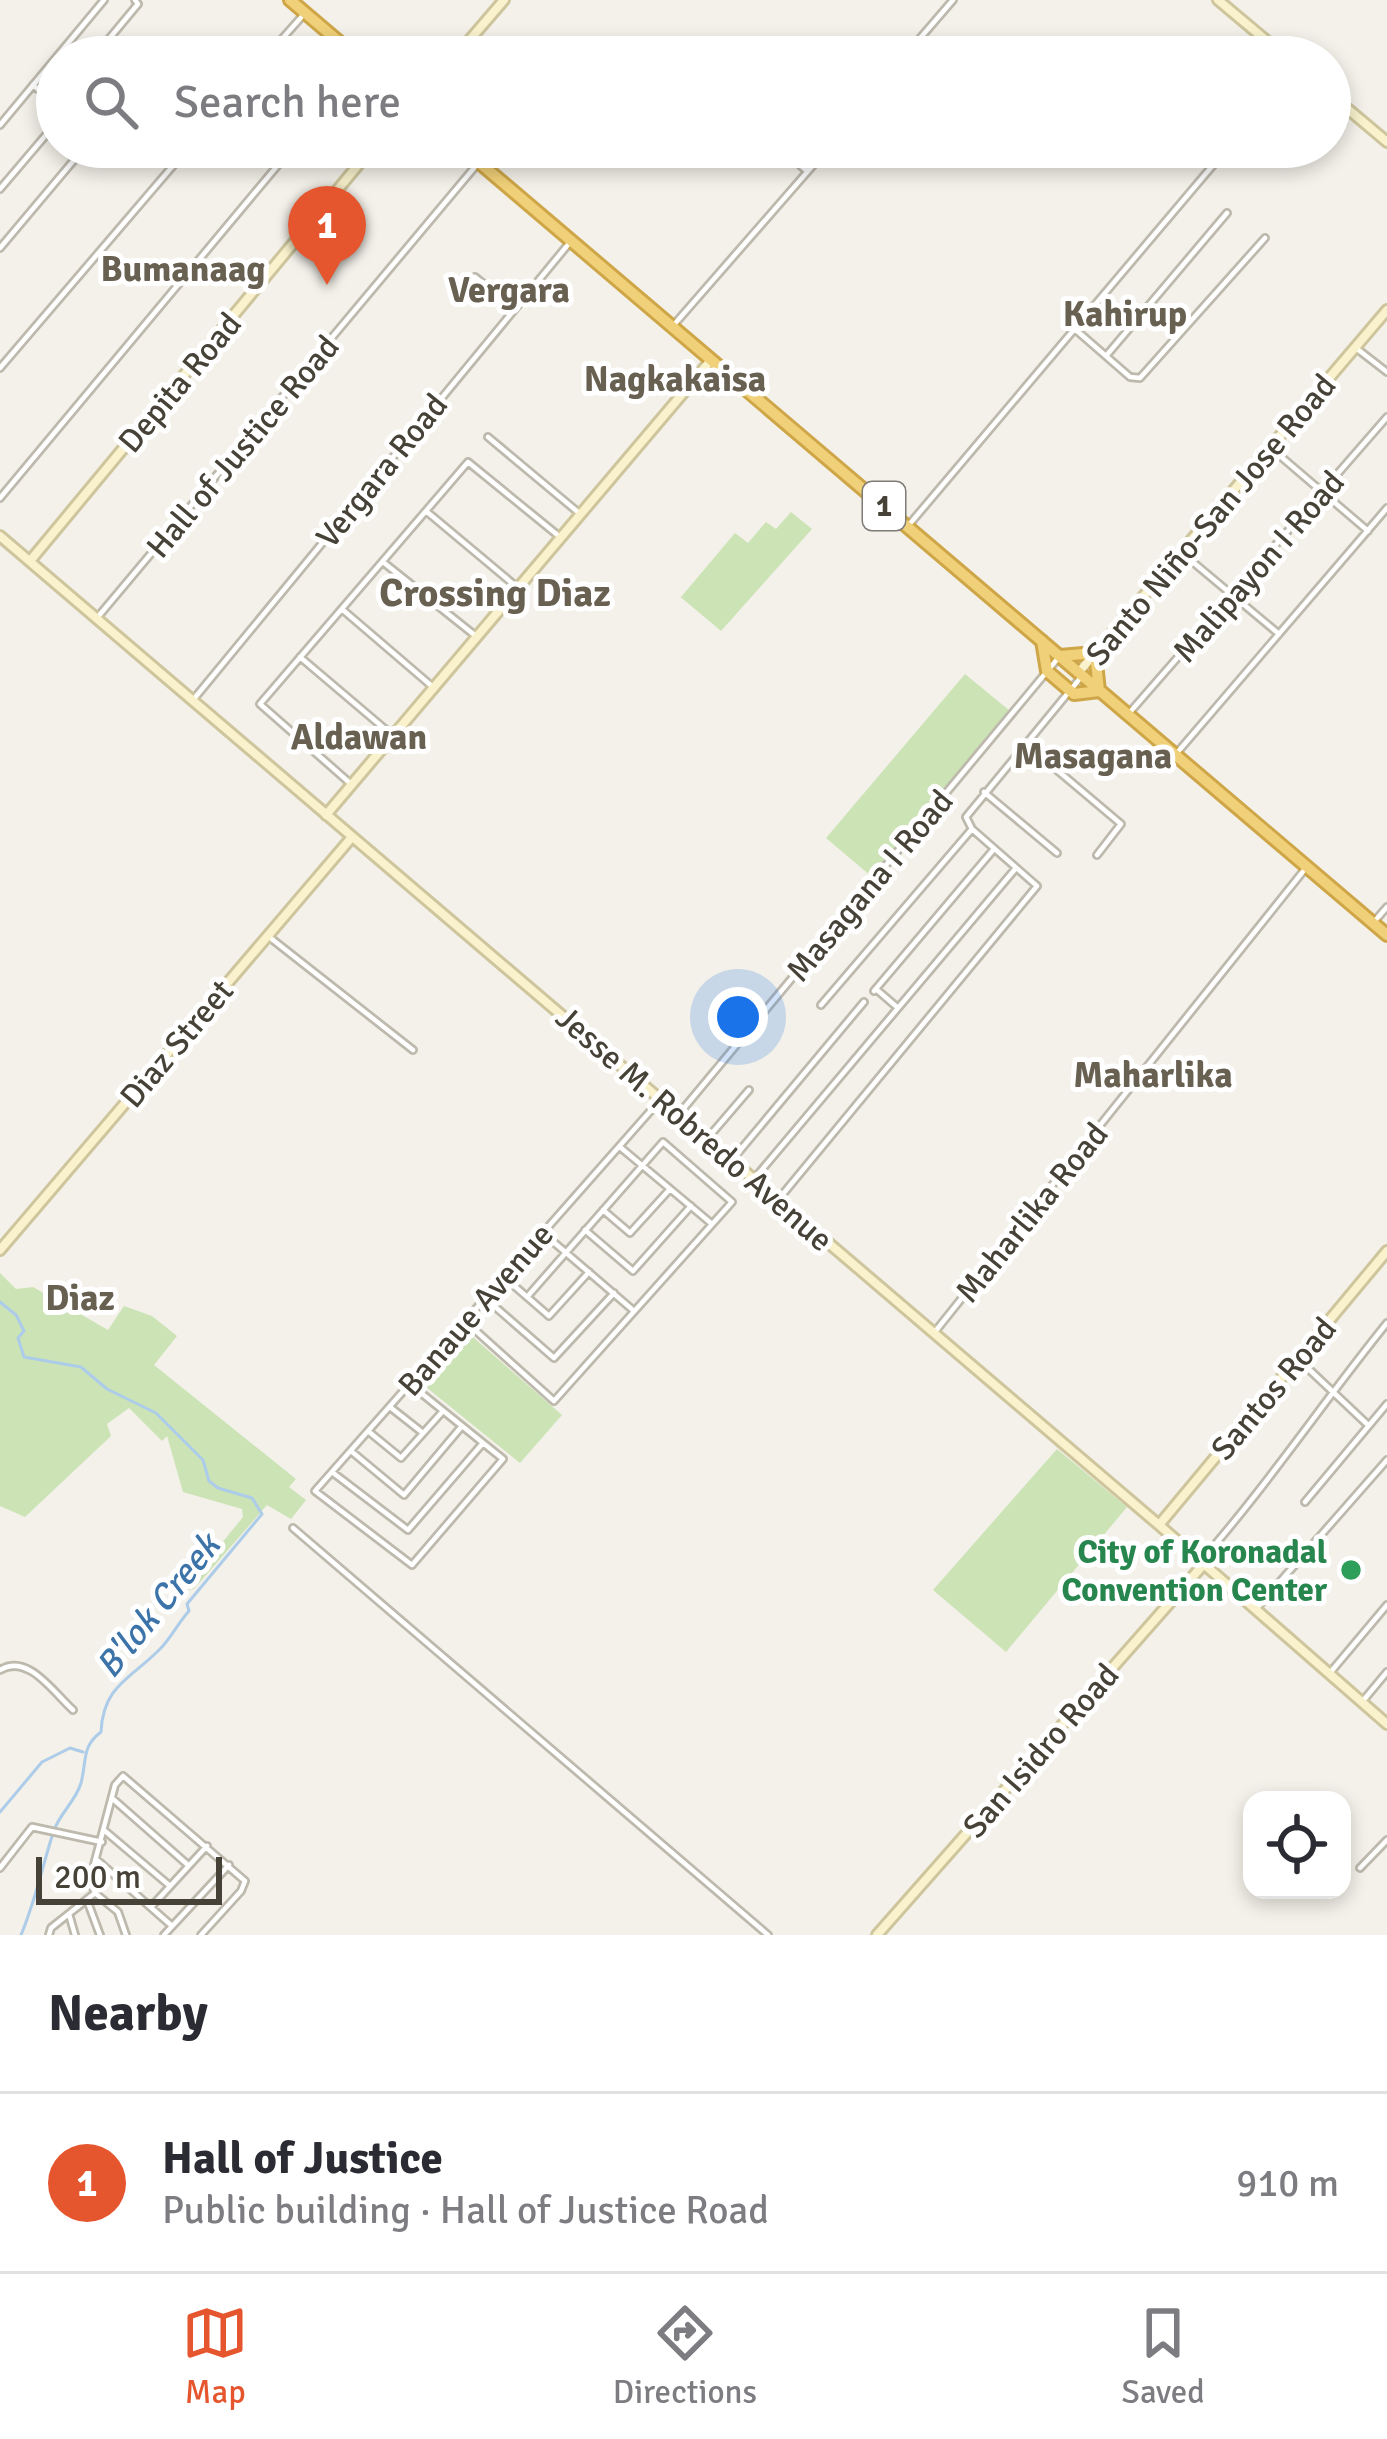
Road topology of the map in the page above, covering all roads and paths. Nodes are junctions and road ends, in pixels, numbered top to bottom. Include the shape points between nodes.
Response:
1 (104, 0) edge
2 (135, 0) edge
3 (290, 0) edge
4 (504, 0) edge
5 (953, 0) edge
6 (1218, 0) edge
7 (305, 13) junction
8 (74, 36) edge
9 (111, 36) edge
10 (285, 36) edge
11 (332, 36) edge
12 (473, 36) edge
13 (922, 36) edge
14 (1261, 36) edge
15 (36, 81) edge
16 (33, 85) junction
17 (36, 87) edge
18 (1351, 112) edge
19 (0, 124) edge
20 (1387, 142) edge
21 (36, 147) edge
22 (67, 168) edge
23 (171, 168) edge
24 (275, 168) edge
25 (356, 168) edge
26 (474, 168) edge
27 (486, 168) edge
28 (803, 168) edge
29 (812, 168) edge
30 (1211, 168) edge
31 (808, 172) junction
32 (0, 189) edge
33 (1227, 213) dead end
34 (1265, 238) dead end
35 (571, 242) junction
36 (0, 248) edge
37 (475, 277) dead end
38 (514, 308) junction
39 (1387, 310) edge
40 (672, 327) junction
41 (1076, 330) junction
42 (1356, 348) junction
43 (1106, 356) junction
44 (711, 360) junction
45 (0, 368) edge
46 (1387, 372) edge
47 (1387, 417) edge
48 (488, 437) dead end
49 (1271, 448) junction
50 (1322, 493) junction
51 (0, 498) edge
52 (1387, 508) edge
53 (426, 511) junction
54 (580, 513) junction
55 (908, 526) junction
56 (1368, 531) junction
57 (0, 536) edge
58 (560, 537) junction
59 (1182, 553) junction
60 (30, 561) junction
61 (382, 562) junction
62 (518, 588) junction
63 (1233, 594) junction
64 (342, 609) junction
65 (97, 618) junction
66 (1279, 634) junction
67 (477, 637) junction
68 (1042, 640) junction
69 (1095, 653) junction
70 (1060, 656) junction
71 (300, 657) junction
72 (1047, 671) junction
73 (1080, 674) junction
74 (434, 688) junction
75 (1070, 690) junction
76 (1100, 691) junction
77 (193, 700) junction
78 (1127, 715) junction
79 (394, 737) junction
80 (1025, 743) junction
81 (1175, 755) junction
82 (352, 785) junction
83 (984, 792) junction
84 (326, 815) junction
85 (972, 829) junction
86 (352, 836) junction
87 (994, 849) junction
88 (1057, 854) dead end
89 (1097, 855) dead end
90 (1308, 866) junction
91 (1016, 868) junction
92 (1387, 907) edge
93 (1373, 923) junction
94 (1387, 934) edge
95 (268, 936) junction
96 (864, 1002) dead end
97 (821, 1005) dead end
98 (898, 1008) junction
99 (413, 1050) dead end
100 (749, 1090) dead end
101 (661, 1099) junction
102 (679, 1114) junction
103 (707, 1139) junction
104 (619, 1146) junction
105 (732, 1160) junction
106 (642, 1166) junction
107 (754, 1179) junction
108 (670, 1189) junction
109 (778, 1199) junction
110 (691, 1206) junction
111 (603, 1210) junction
112 (712, 1224) junction
113 (585, 1230) junction
114 (543, 1233) junction
115 (4, 1237) edge
116 (0, 1250) edge
117 (1387, 1251) edge
118 (566, 1252) junction
119 (589, 1272) junction
120 (504, 1277) junction
121 (614, 1293) junction
122 (526, 1297) junction
123 (485, 1298) junction
124 (634, 1311) junction
125 (465, 1321) junction
126 (1387, 1323) edge
127 (934, 1333) junction
128 (1298, 1359) junction
129 (410, 1384) junction
130 (1332, 1391) junction
131 (1387, 1404) edge
132 (390, 1407) junction
133 (443, 1411) junction
134 (462, 1426) junction
135 (1368, 1426) junction
136 (368, 1431) junction
137 (423, 1433) junction
138 (483, 1443) junction
139 (351, 1451) junction
140 (1387, 1460) edge
141 (332, 1472) junction
142 (1305, 1502) dead end
143 (1159, 1525) junction
144 (293, 1528) dead end
145 (1201, 1563) junction
146 (1387, 1605) edge
147 (1255, 1611) junction
148 (0, 1670) edge
149 (1387, 1672) edge
150 (1329, 1674) junction
151 (1362, 1702) junction
152 (73, 1710) dead end
153 (1387, 1724) edge
154 (113, 1799) junction
155 (105, 1831) junction
156 (1387, 1840) edge
157 (102, 1842) junction
158 (207, 1846) junction
159 (98, 1860) junction
160 (188, 1865) junction
161 (229, 1865) junction
162 (0, 1868) edge
163 (1360, 1868) dead end
164 (170, 1886) junction
165 (95, 1893) junction
166 (87, 1900) junction
167 (152, 1906) junction
168 (69, 1914) junction
169 (172, 1926) junction
170 (49, 1935) edge
171 (75, 1935) edge
172 (100, 1935) edge
173 (126, 1935) edge
174 (164, 1935) edge
175 (200, 1935) edge
176 (768, 1935) edge
177 (877, 1935) edge

1 - 8 street
2 - 9 street
3 - 7 highway
4 - 12 main road
5 - 13 street
6 - 14 main road
7 - 10 street
7 - 11 highway
15 - 16 street
16 - 17 street
16 - 19 street
18 - 20 main road
21 - 32 street
22 - 36 street
23 - 45 street
24 - 51 street
25 - 60 main road, Depita Road
26 - 65 street, Hall of Justice Road
27 - 35 highway, 1
28 - 31 street
29 - 31 street
30 - 41 street
31 - 40 street
33 - 43 street
34 - 43 street via 1140,378
35 - 38 street, Vergara Road
35 - 40 highway, 1
37 - 38 street
38 - 77 street, Vergara Road
39 - 42 main road, Santo Niño-San Jose Road
40 - 44 highway, 1
41 - 43 street
41 - 55 street
42 - 46 street
42 - 49 main road, Santo Niño-San Jose Road
44 - 54 main road
44 - 55 highway, 1
47 - 50 street, Malipayon I Road
48 - 54 street
49 - 50 street
49 - 59 main road, Santo Niño-San Jose Road
50 - 56 street
50 - 63 street, Malipayon I Road
52 - 56 street
53 - 58 street via 468,462
53 - 61 street
53 - 62 street
54 - 58 main road
55 - 68 highway, 1
56 - 66 street
57 - 60 main road, Jesse M. Robredo Avenue
58 - 62 main road
59 - 63 street
59 - 69 main road, Santo Niño-San Jose Road
60 - 65 main road, Jesse M. Robredo Avenue
61 - 64 street
61 - 67 street
62 - 67 main road
63 - 66 street
63 - 78 street, Malipayon I Road
64 - 71 street
64 - 74 street
65 - 77 main road, Jesse M. Robredo Avenue
66 - 81 street
67 - 74 main road
68 - 70 highway, 1
68 - 72 highway
69 - 70 highway
69 - 73 main road, Santo Niño-San Jose Road
69 - 76 highway
70 - 72 street, Masagana I Road
70 - 73 highway, 1
71 - 79 street
71 - 82 street via 260,704
72 - 75 highway
72 - 102 street, Masagana I Road
73 - 75 street
73 - 76 highway, 1
74 - 79 main road
75 - 76 highway
75 - 80 street
76 - 78 highway, 1
77 - 84 main road, Jesse M. Robredo Avenue
78 - 81 highway, 1
79 - 82 main road
80 - 83 street
80 - 89 street via 1120,824
81 - 90 highway, 1
82 - 84 main road
83 - 85 street via 966,817
83 - 88 street
84 - 86 main road, Jesse M. Robredo Avenue
85 - 87 street
85 - 97 street
86 - 95 main road, Diaz Street
86 - 101 main road, Jesse M. Robredo Avenue
87 - 91 street
87 - 98 street via 875,990
90 - 93 highway, 1
90 - 127 street, Maharlika Road
91 - 98 street
91 - 109 street via 1036,886
92 - 93 street
93 - 94 highway, 1
95 - 99 street
95 - 115 main road, Diaz Street
96 - 105 street
98 - 107 street
100 - 103 street
101 - 102 main road, Jesse M. Robredo Avenue
101 - 104 street, Banaue Avenue
102 - 103 main road, Jesse M. Robredo Avenue
103 - 105 main road, Jesse M. Robredo Avenue
104 - 106 street
104 - 114 street, Banaue Avenue
105 - 107 main road, Jesse M. Robredo Avenue
106 - 108 street
106 - 111 street
106 - 112 street via 663,1142 732,1202
107 - 109 main road, Jesse M. Robredo Avenue
108 - 110 street
108 - 111 street via 630,1233
109 - 127 main road, Jesse M. Robredo Avenue
110 - 112 street
110 - 113 street via 633,1271
111 - 113 street
112 - 124 street
113 - 118 street
114 - 118 street
114 - 120 street, Banaue Avenue
115 - 116 main road, Diaz Street
117 - 128 main road, Santos Road
118 - 119 street
118 - 122 street
119 - 121 street
119 - 122 street via 549,1316
120 - 122 street
120 - 123 street, Banaue Avenue
121 - 123 street via 554,1358
121 - 124 street
123 - 125 street, Banaue Avenue
124 - 125 street via 554,1401
125 - 129 street, Banaue Avenue
126 - 130 street
127 - 143 main road, Jesse M. Robredo Avenue
128 - 130 street
128 - 143 main road, Santos Road
129 - 132 street, Banaue Avenue
129 - 133 street
130 - 135 street
130 - 145 street
131 - 135 street
132 - 136 street, Banaue Avenue
132 - 137 street
133 - 134 street
133 - 137 street
134 - 138 street
134 - 139 street via 404,1496
135 - 142 street
136 - 137 street via 401,1458
136 - 139 street, Banaue Avenue
138 - 141 street via 408,1530
138 - 141 street, Banaue Avenue via 503,1460 412,1565 315,1492
139 - 141 street, Banaue Avenue
140 - 147 street
143 - 145 main road, Jesse M. Robredo Avenue
144 - 176 street
145 - 147 main road, Jesse M. Robredo Avenue
145 - 177 main road, San Isidro Road
146 - 150 street
147 - 150 main road, Jesse M. Robredo Avenue
148 - 152 street via 23,1665
149 - 151 street
150 - 151 main road, Jesse M. Robredo Avenue
151 - 153 main road, Jesse M. Robredo Avenue
154 - 155 street
154 - 158 street via 118,1779 127,1777
154 - 160 street
155 - 157 street
155 - 164 street
156 - 163 street
157 - 159 street
157 - 162 street via 29,1829
158 - 160 street
158 - 161 street
159 - 165 street via 90,1880
159 - 167 street
160 - 164 street
161 - 169 street
161 - 175 street via 244,1888
164 - 167 street
165 - 166 street
165 - 173 street via 113,1905
166 - 168 street
166 - 172 street
167 - 169 street
168 - 170 street
168 - 171 street
169 - 174 street

